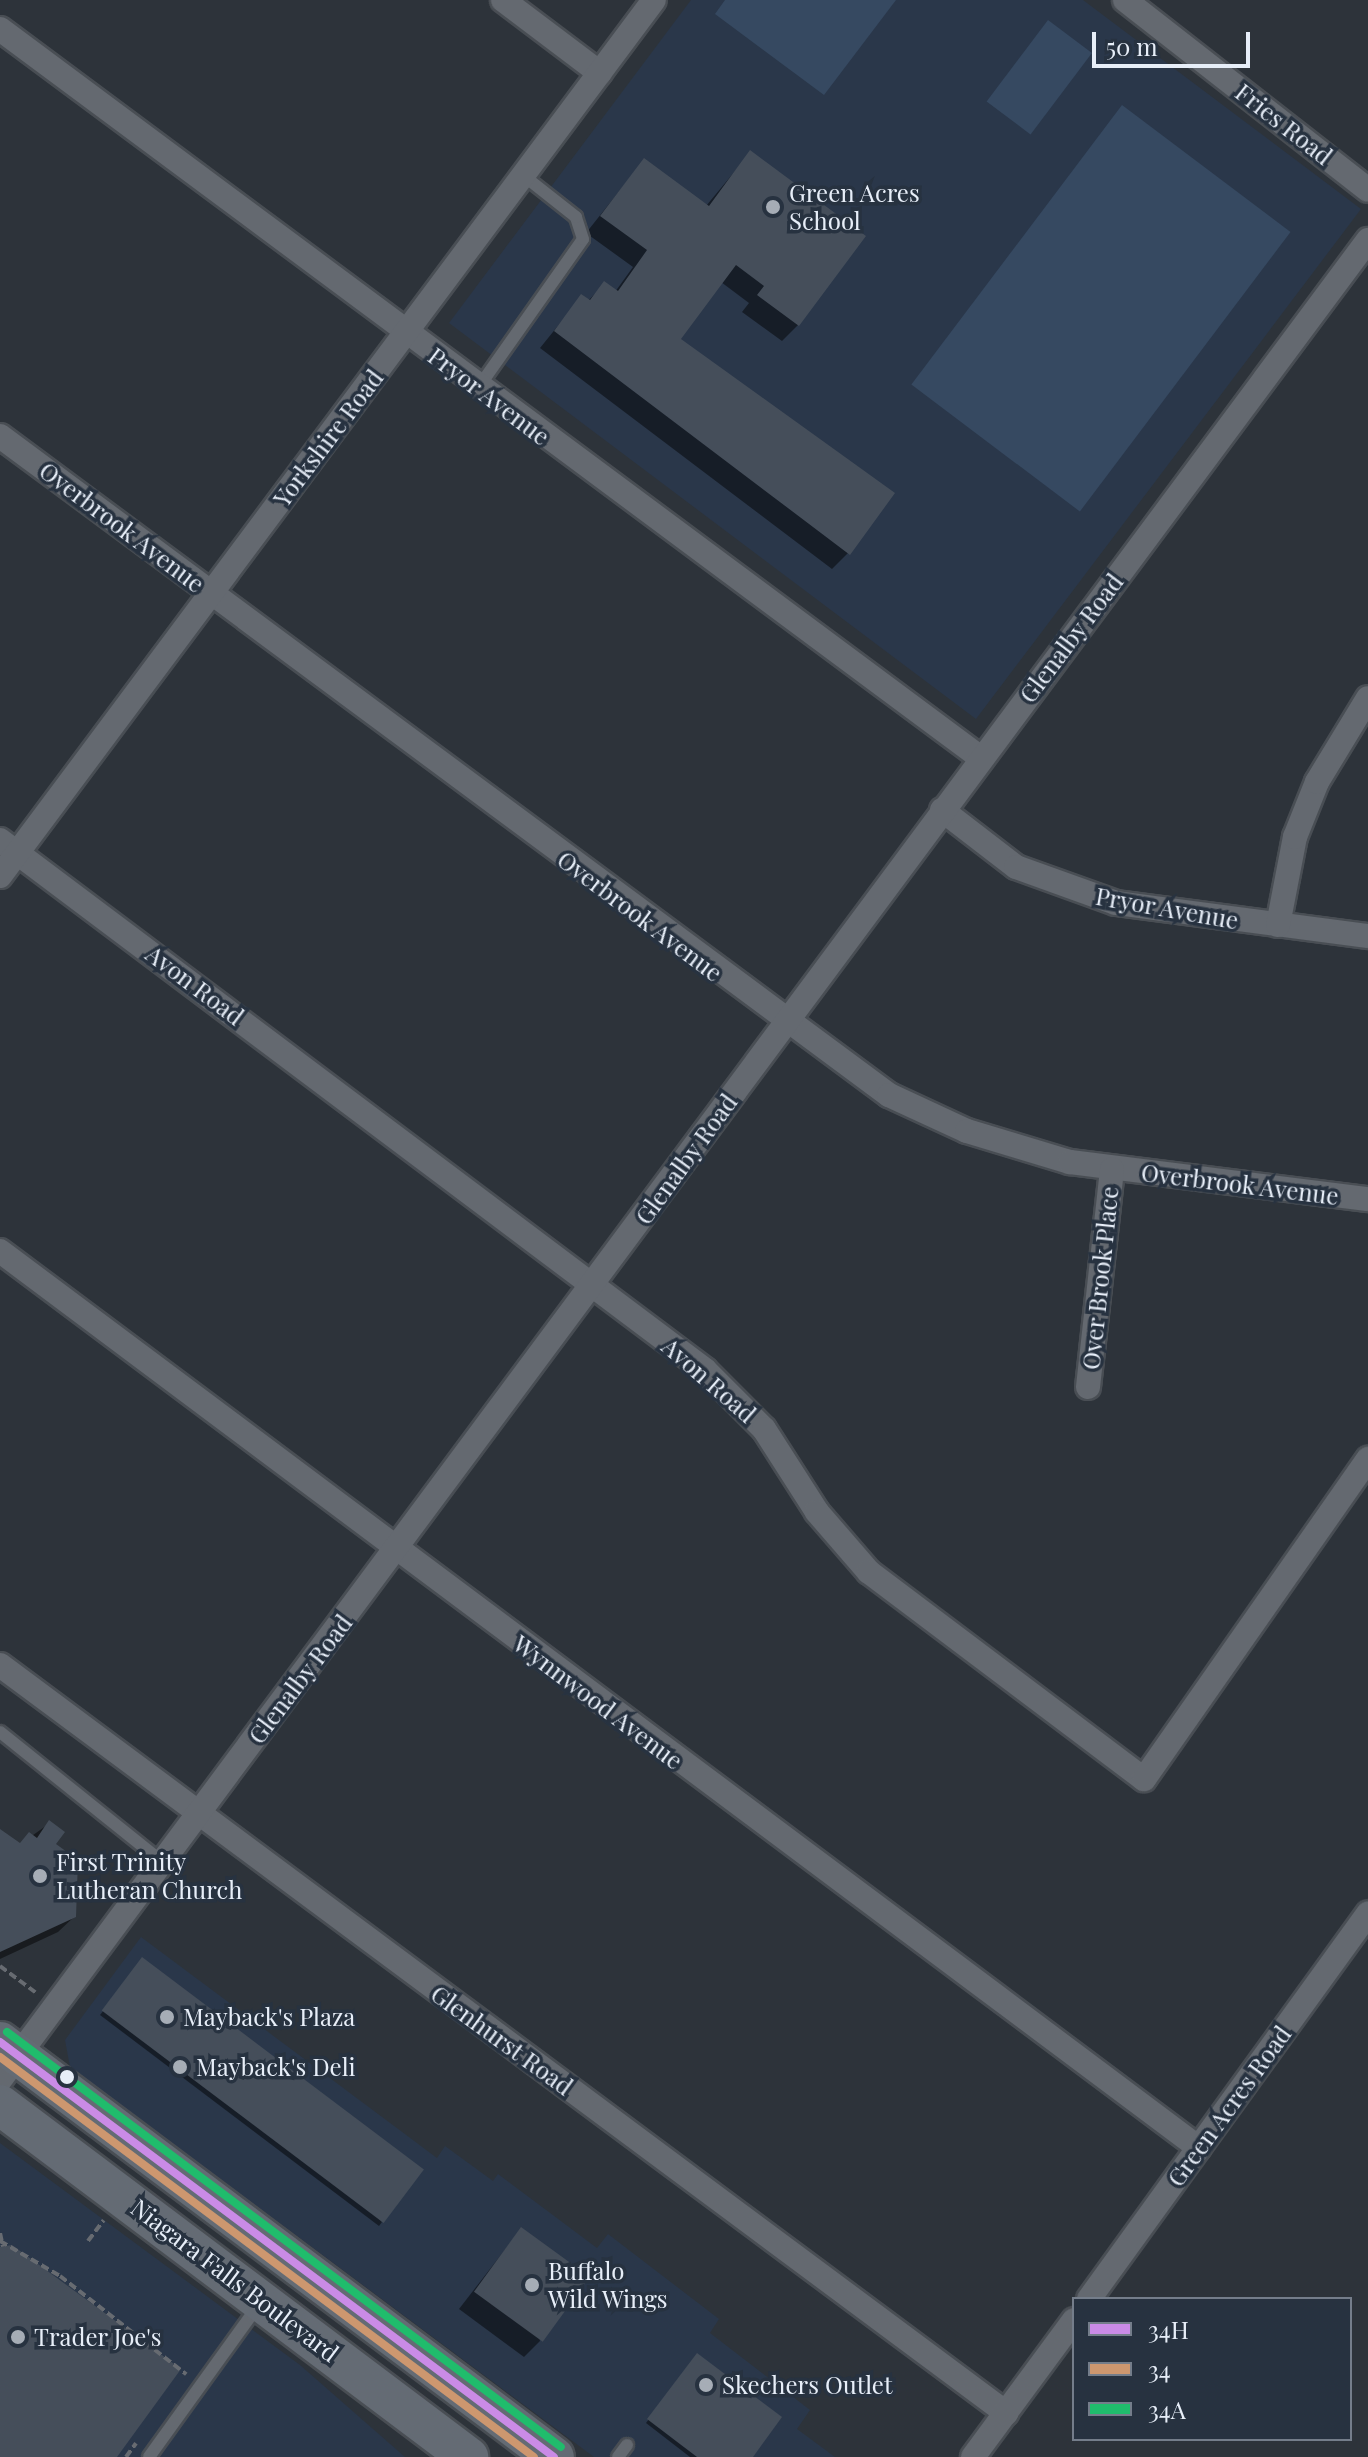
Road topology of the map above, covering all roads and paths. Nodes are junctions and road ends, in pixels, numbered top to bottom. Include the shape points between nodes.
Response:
1 (503, 0) edge
2 (654, 0) edge
3 (1125, 0) edge
4 (0, 29) edge
5 (600, 73) junction
6 (524, 176) junction
7 (1368, 190) edge
8 (1368, 240) edge
9 (406, 334) junction
10 (478, 388) junction
11 (0, 436) edge
12 (212, 594) junction
13 (1368, 698) edge
14 (981, 758) junction
15 (942, 810) junction
16 (8, 846) edge
17 (0, 876) edge
18 (1278, 925) junction
19 (1368, 936) edge
20 (784, 1024) junction
21 (1112, 1169) junction
22 (1368, 1199) edge
23 (0, 1251) edge
24 (592, 1286) junction
25 (1088, 1387) dead end
26 (1368, 1459) edge
27 (397, 1550) junction
28 (0, 1665) edge
29 (0, 1732) edge
30 (198, 1814) junction
31 (162, 1862) junction
32 (1368, 1913) edge
33 (0, 1966) edge
34 (35, 1992) dead end
35 (4, 2072) edge
36 (1199, 2148) junction
37 (105, 2218) dead end
38 (0, 2233) edge
39 (88, 2241) dead end
40 (1, 2243) edge
41 (1090, 2297) edge
42 (262, 2300) junction
43 (1072, 2323) edge
44 (189, 2370) dead end
45 (1006, 2413) junction
46 (627, 2445) dead end
47 (149, 2457) edge
48 (468, 2457) edge
49 (554, 2457) edge
50 (618, 2457) edge
51 (973, 2457) edge

1 - 5 street
2 - 5 street, Yorkshire Road
3 - 7 street, Fries Road
4 - 9 street, Pryor Avenue
5 - 6 street, Yorkshire Road
6 - 9 street, Yorkshire Road
6 - 10 lane via 576,217 583,239
8 - 14 street, Glenalby Road
9 - 10 street, Pryor Avenue
9 - 12 street, Yorkshire Road
10 - 14 street, Pryor Avenue
11 - 12 street, Overbrook Avenue
12 - 16 street, Yorkshire Road
12 - 20 street, Overbrook Avenue
13 - 18 street via 1317,782 1295,837
14 - 15 street, Glenalby Road
15 - 18 street, Pryor Avenue via 1002,858 1065,887 1167,913
15 - 20 street, Glenalby Road
16 - 17 street, Yorkshire Road
16 - 24 street, Avon Road
18 - 19 street, Pryor Avenue
20 - 21 street, Overbrook Avenue via 928,1114 1029,1152
20 - 24 street, Glenalby Road
21 - 22 street, Overbrook Avenue
21 - 25 street, Over Brook Place
23 - 27 street, Wynnwood Avenue
24 - 26 street, Avon Road via 732,1394 869,1572 1144,1779
24 - 27 street, Glenalby Road
27 - 30 street, Glenalby Road
27 - 36 street, Wynnwood Avenue
28 - 30 street, Glenhurst Road
29 - 31 lane
30 - 31 street, Glenalby Road
30 - 45 street, Glenhurst Road
31 - 35 street, Glenalby Road
32 - 36 street, Green Acres Road
33 - 34 path
35 - 42 main road, Niagara Falls Boulevard
35 - 49 main road, Niagara Falls Boulevard
36 - 41 street, Green Acres Road
37 - 39 path
38 - 40 path
40 - 44 path
42 - 47 lane
42 - 48 main road, Niagara Falls Boulevard
43 - 45 street
45 - 51 street
46 - 50 lane

